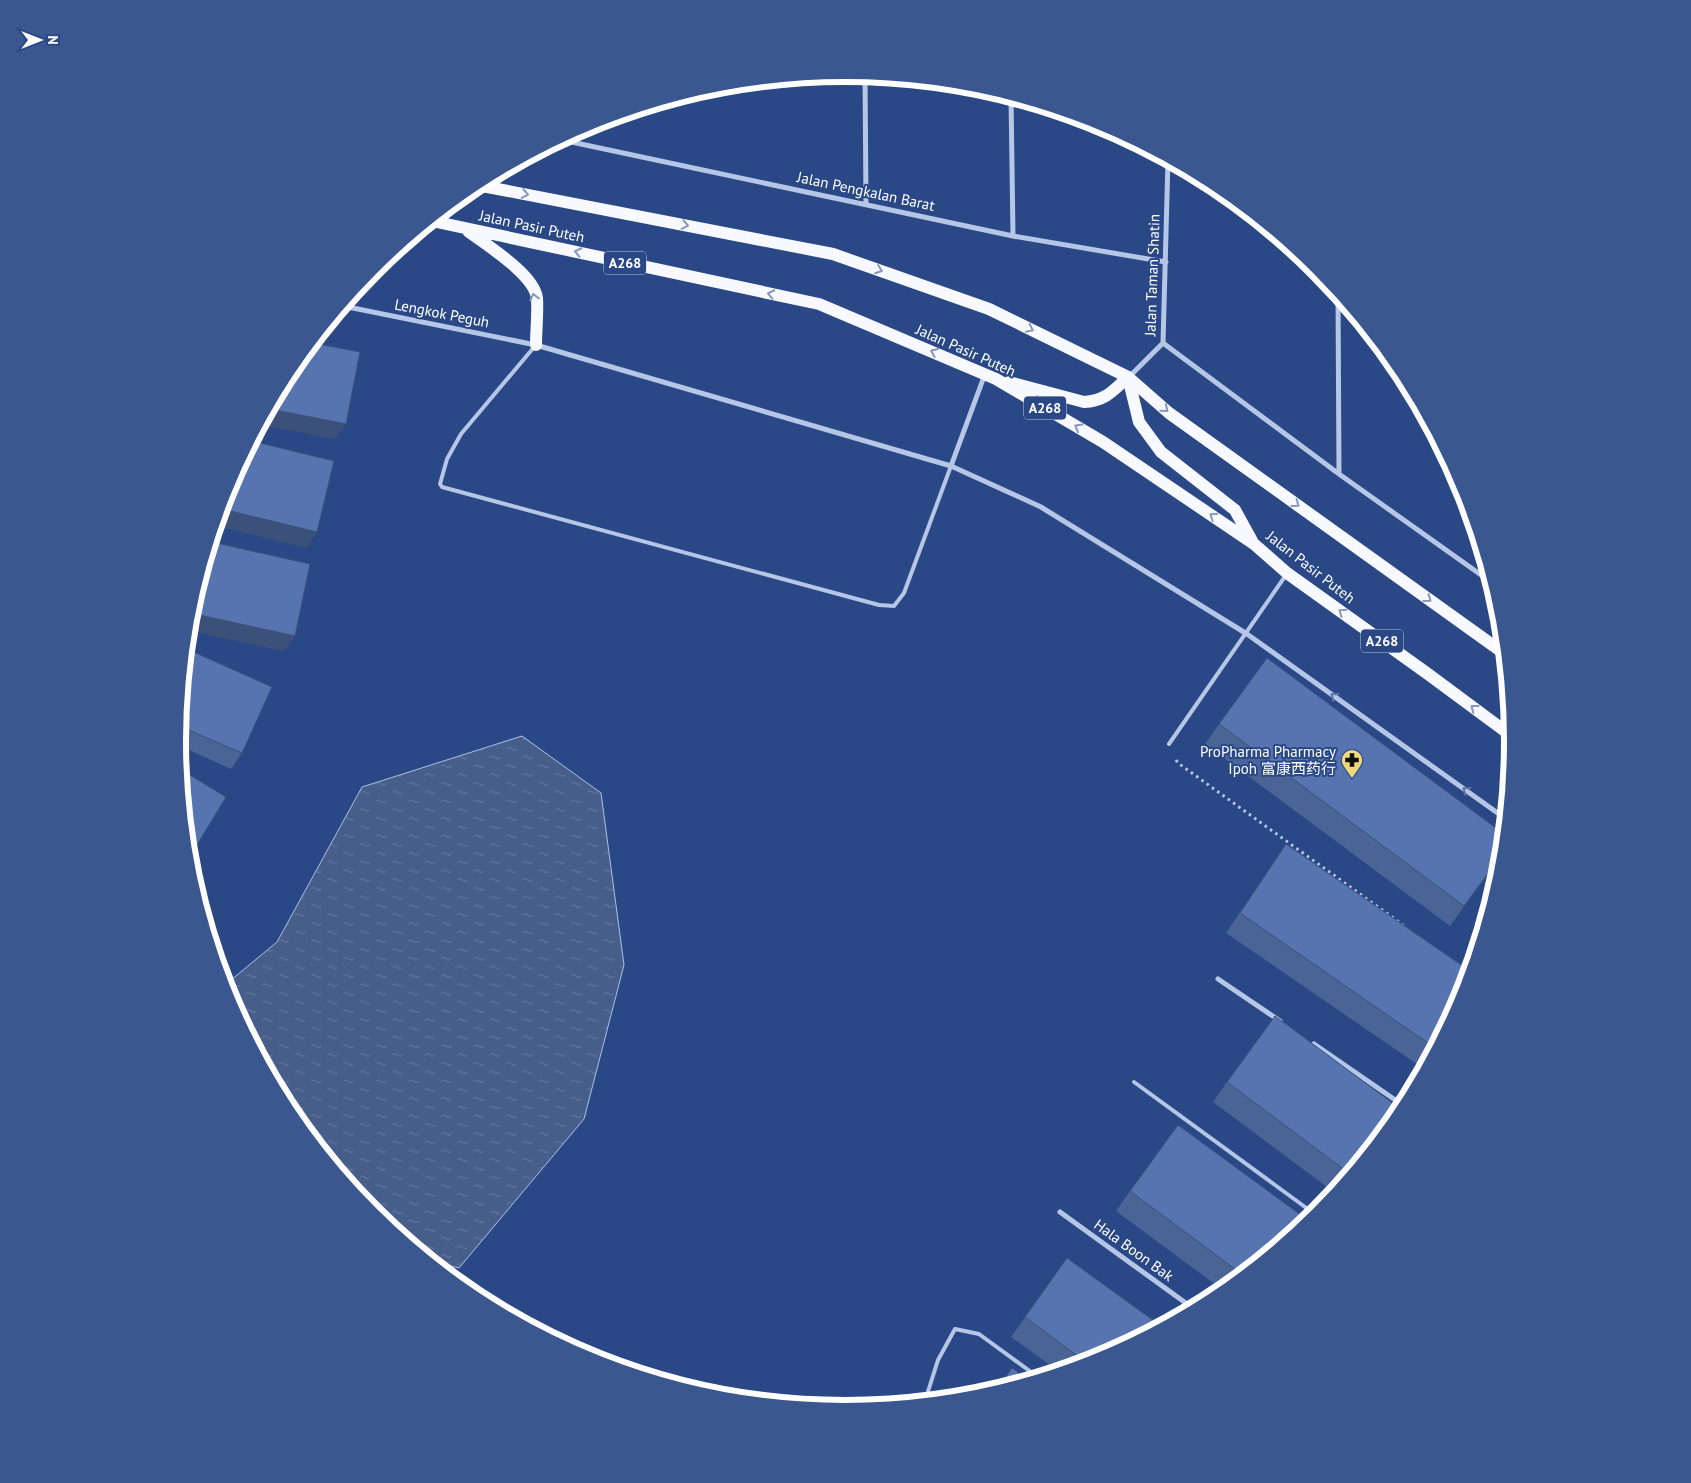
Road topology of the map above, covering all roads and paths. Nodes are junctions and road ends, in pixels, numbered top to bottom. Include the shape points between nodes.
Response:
1 (865, 83) edge
2 (1011, 104) edge
3 (577, 140) edge
4 (1168, 167) edge
5 (490, 187) edge
6 (866, 204) junction
7 (439, 223) edge
8 (462, 228) junction
9 (1013, 236) junction
10 (1166, 262) junction
11 (1338, 304) edge
12 (350, 307) edge
13 (1163, 343) junction
14 (536, 345) junction
15 (990, 376) junction
16 (1128, 377) junction
17 (950, 466) junction
18 (1339, 474) junction
19 (1254, 544) junction
20 (1287, 573) junction
21 (1483, 575) edge
22 (1247, 634) junction
23 (1498, 649) edge
24 (1504, 730) edge
25 (1169, 744) joint
26 (1500, 815) edge
27 (1405, 926) edge
28 (1218, 979) dead end
29 (1282, 1023) edge
30 (1307, 1040) edge
31 (1134, 1082) dead end
32 (1397, 1101) edge
33 (1308, 1209) edge
34 (1060, 1212) dead end
35 (1187, 1304) edge
36 (1032, 1373) edge
37 (927, 1395) edge

1 - 6 street
2 - 9 street
3 - 6 street, Jalan Pengkalan Barat
4 - 10 street, Jalan Taman Shatin
5 -> 16 main road, Jalan Pasir Puteh via 834,254 989,309
6 - 9 street, Jalan Pengkalan Barat
7 - 8 main road, Jalan Pasir Puteh / A268
14 -> 8 main road via 537,296 525,276
15 -> 8 main road, Jalan Pasir Puteh / A268 via 819,304
9 - 10 street, Jalan Pengkalan Barat
10 - 13 street, Jalan Taman Shatin
11 - 18 street
12 - 14 street, Lengkok Peguh
13 - 16 street, Jalan Taman Shatin
13 - 18 street
14 - 17 street, Lengkok Peguh
14 - 17 lane via 460,434 447,459 440,484 442,488 879,606 894,606 904,593
15 - 16 main road via 1084,402 1096,401
15 - 17 street
19 -> 15 main road, Jalan Pasir Puteh / A268 via 1103,442
16 - 19 main road via 1139,422 1161,452 1235,510
16 -> 23 main road, Jalan Pasir Puteh via 1169,413
17 - 22 street, Lengkok Peguh via 1042,507
18 - 21 street
19 - 20 main road, Jalan Pasir Puteh / A268
20 - 22 lane
24 -> 20 main road, Jalan Pasir Puteh / A268
22 - 25 lane
26 -> 22 street, Lengkok Peguh
25 - 27 path via 1178,764
28 - 29 street
30 - 32 street
31 - 33 lane
34 - 35 street, Hala Boon Bak
36 - 37 lane via 979,1334 955,1329 938,1360

